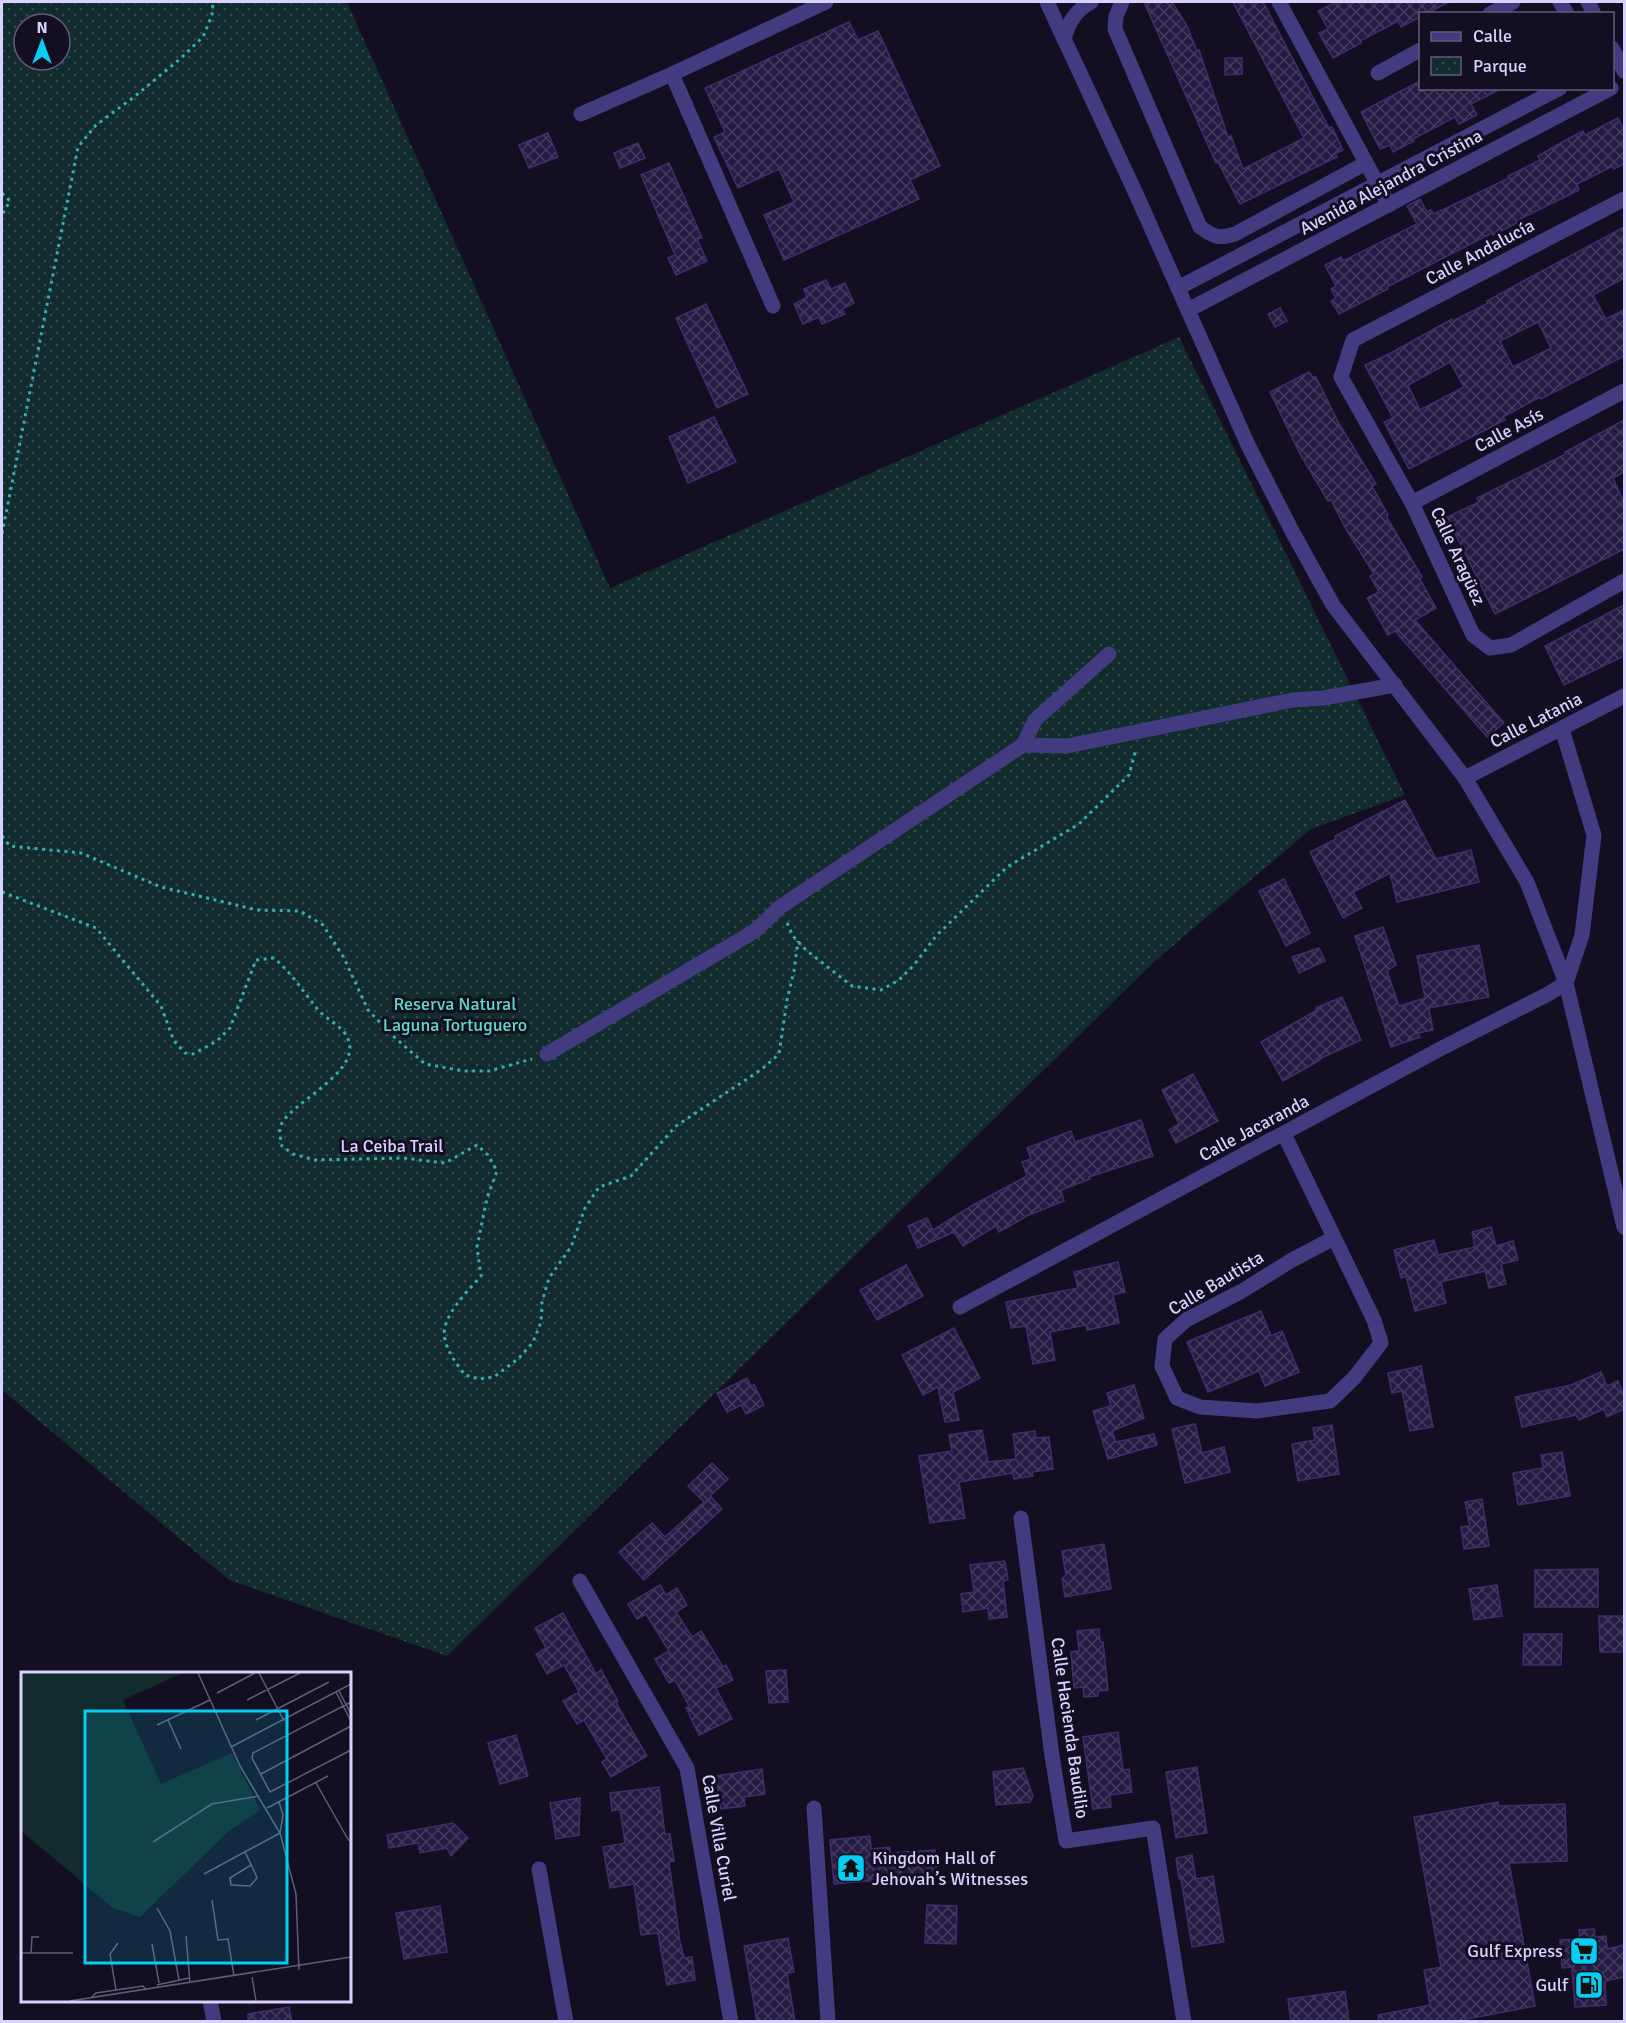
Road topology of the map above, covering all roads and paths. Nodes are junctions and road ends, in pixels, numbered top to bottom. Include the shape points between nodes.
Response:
1 (213, 2) edge
2 (826, 2) edge
3 (1047, 2) edge
4 (1090, 2) edge
5 (1122, 2) edge
6 (1279, 2) edge
7 (1513, 2) edge
8 (1494, 12) edge
9 (1064, 39) junction
10 (1419, 51) edge
11 (1377, 73) dead end
12 (672, 74) junction
13 (1556, 90) edge
14 (1608, 90) edge
15 (581, 114) dead end
16 (1366, 163) junction
17 (1378, 184) junction
18 (2, 193) edge
19 (1624, 199) edge
20 (1389, 205) junction
21 (2, 215) edge
22 (1178, 288) junction
23 (773, 306) dead end
24 (1188, 310) junction
25 (1353, 340) joint
26 (1624, 391) edge
27 (1412, 503) junction
28 (2, 534) edge
29 (1624, 581) edge
30 (1109, 654) dead end
31 (1395, 685) junction
32 (1624, 696) edge
33 (1562, 729) junction
34 (1136, 732) junction
35 (1023, 745) junction
36 (1465, 778) junction
37 (2, 836) edge
38 (2, 892) edge
39 (780, 907) junction
40 (798, 941) junction
41 (1566, 983) junction
42 (547, 1054) joint
43 (1284, 1134) junction
44 (1624, 1227) edge
45 (1334, 1238) junction
46 (960, 1307) dead end
47 (1021, 1518) dead end
48 (580, 1581) dead end
49 (814, 1808) dead end
50 (539, 1869) dead end
51 (210, 2002) edge
52 (213, 2022) edge
53 (566, 2022) edge
54 (730, 2022) edge
55 (828, 2022) edge
56 (1184, 2022) edge

1 - 28 path via 203,36 96,125 78,147
2 - 12 street
3 - 9 street
4 - 9 street via 1070,21
5 - 16 street via 1115,29 1200,227 1213,236 1235,234
6 - 16 street
7 - 8 street
9 - 22 street
10 - 11 street
12 - 15 street
12 - 23 street
13 - 17 street, Avenida Alejandra Cristina
14 - 20 street, Avenida Alejandra Cristina
16 - 17 street
17 - 20 street
17 - 22 street, Avenida Alejandra Cristina
18 - 21 path via 10,201
19 - 25 street, Calle Andalucía
20 - 24 street, Avenida Alejandra Cristina
22 - 24 street
24 - 31 street via 1248,446 1293,533 1333,605
25 - 27 street, Calle Aragüez via 1341,377
26 - 27 street, Calle Asís
27 - 29 street, Calle Aragüez via 1473,635 1490,648 1511,645
30 - 35 street via 1035,720
31 - 34 street via 1293,700
31 - 36 street
32 - 33 street, Calle Latania
33 - 36 street, Calle Latania
33 - 41 street via 1594,835 1582,935
34 - 35 street via 1067,746
34 - 40 path via 1136,753 1129,775 1079,824 1006,867 936,936 914,965 882,990 852,986
35 - 39 street
36 - 41 street via 1527,882
37 - 42 path via 10,846 81,853 160,888 257,910 300,911 323,925 344,958 368,1010 425,1064 489,1071
38 - 40 path, La Ceiba Trail via 96,928 160,1006 174,1041 185,1053 193,1054 217,1041 230,1028 256,960 274,958 283,965 321,1013 345,1033 350,1049 338,1072 279,1129 282,1146 293,1154 315,1160 403,1158 445,1163 477,1145 488,1155 497,1171 477,1247 481,1276 454,1308 445,1327 446,1344 456,1363 465,1375 479,1378 494,1377 533,1342 549,1278 571,1247 585,1208 599,1187 631,1176 676,1126 779,1054
39 - 40 path
39 - 42 street via 755,931
41 - 43 street, Calle Jacaranda
41 - 44 street
43 - 45 street, Calle Bautista
43 - 46 street, Calle Jacaranda
45 - 45 street, Calle Bautista via 1374,1320 1381,1343 1354,1378 1330,1401 1257,1411 1200,1407 1177,1398 1162,1366 1165,1339 1186,1320
47 - 56 street, Calle Hacienda Baudilio via 1066,1841 1153,1828
48 - 54 street, Calle Villa Curiel via 687,1768
49 - 55 street
50 - 53 street
51 - 52 street

